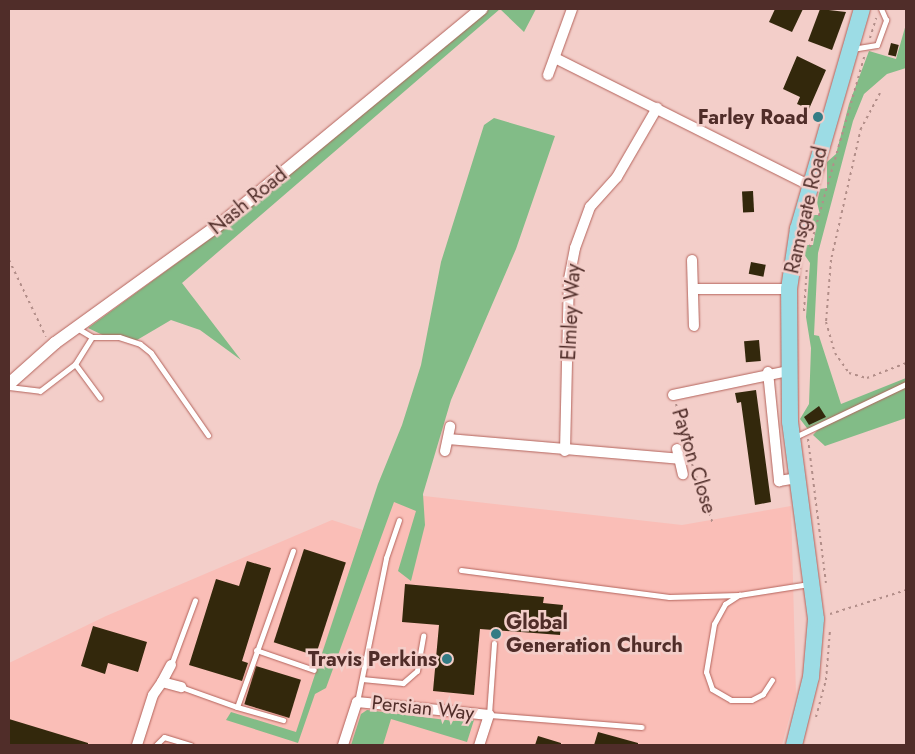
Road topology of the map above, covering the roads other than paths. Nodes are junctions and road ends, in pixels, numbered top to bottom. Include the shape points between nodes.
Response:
1 (480, 9) edge
2 (572, 9) edge
3 (862, 9) edge
4 (880, 9) edge
5 (849, 49) junction
6 (555, 58) junction
7 (548, 76) dead end
8 (656, 108) junction
9 (810, 185) junction
10 (692, 260) dead end
11 (693, 289) junction
12 (789, 289) junction
13 (694, 326) dead end
14 (76, 328) junction
15 (92, 337) junction
16 (75, 364) junction
17 (788, 371) junction
18 (768, 372) junction
19 (906, 384) edge
20 (9, 385) edge
21 (673, 395) road end
22 (100, 398) dead end
23 (450, 426) dead end
24 (208, 435) dead end
25 (798, 436) junction
26 (448, 439) junction
27 (565, 450) junction
28 (446, 451) dead end
29 (682, 474) dead end
30 (797, 478) junction
31 (399, 520) dead end
32 (293, 551) dead end
33 (461, 570) dead end
34 (811, 583) junction
35 (739, 595) junction
36 (195, 600) dead end
37 (422, 636) dead end
38 (494, 643) dead end
39 (256, 650) junction
40 (170, 665) joint
41 (314, 670) dead end
42 (362, 679) junction
43 (772, 680) dead end
44 (162, 682) junction
45 (181, 687) joint
46 (356, 702) junction
47 (237, 707) junction
48 (489, 715) junction
49 (283, 720) dead end
50 (642, 727) dead end
51 (138, 745) edge
52 (156, 745) edge
53 (191, 745) edge
54 (343, 745) edge
55 (479, 745) edge
56 (794, 745) edge

1 - 14 street, Nash Road via 223,222
2 - 6 street
3 - 5 main road, Ramsgate Road
4 - 5 lane via 886,20 877,46
5 - 9 main road, Ramsgate Road
6 - 7 street
6 - 8 street
8 - 9 street
8 - 27 street, Elmley Way via 617,177 590,207 575,248 569,279
9 - 12 main road, Ramsgate Road via 796,238
10 - 11 street
11 - 12 street
11 - 13 street
12 - 17 main road, Ramsgate Road
14 - 15 lane
14 - 20 street, Nash Road
15 - 16 lane
15 - 24 lane via 119,337 140,344 151,353
16 - 20 lane via 40,391
16 - 22 lane
17 - 18 street, Payton Close
17 - 25 main road, Ramsgate Road
18 - 21 street, Payton Close
18 - 30 street via 780,481
19 - 25 lane
23 - 26 street
25 - 30 main road, Ramsgate Road
26 - 27 street
26 - 28 street
27 - 29 street via 681,452
30 - 34 main road, Ramsgate Road
31 - 42 lane via 386,558
32 - 39 lane
33 - 35 lane via 669,597
34 - 35 lane
34 - 56 main road, Ramsgate Road via 822,617
35 - 43 lane via 725,604 714,624 706,672 712,689 731,700 751,700 763,694
36 - 40 lane
37 - 42 lane via 417,671 403,683
38 - 48 lane
39 - 41 lane
39 - 47 lane
40 - 44 street
42 - 46 lane
44 - 45 street
44 - 51 street via 153,695
45 - 47 lane
46 - 48 street, Persian Way
46 - 54 street
47 - 49 lane
48 - 50 lane
48 - 55 street
52 - 53 lane via 164,738

